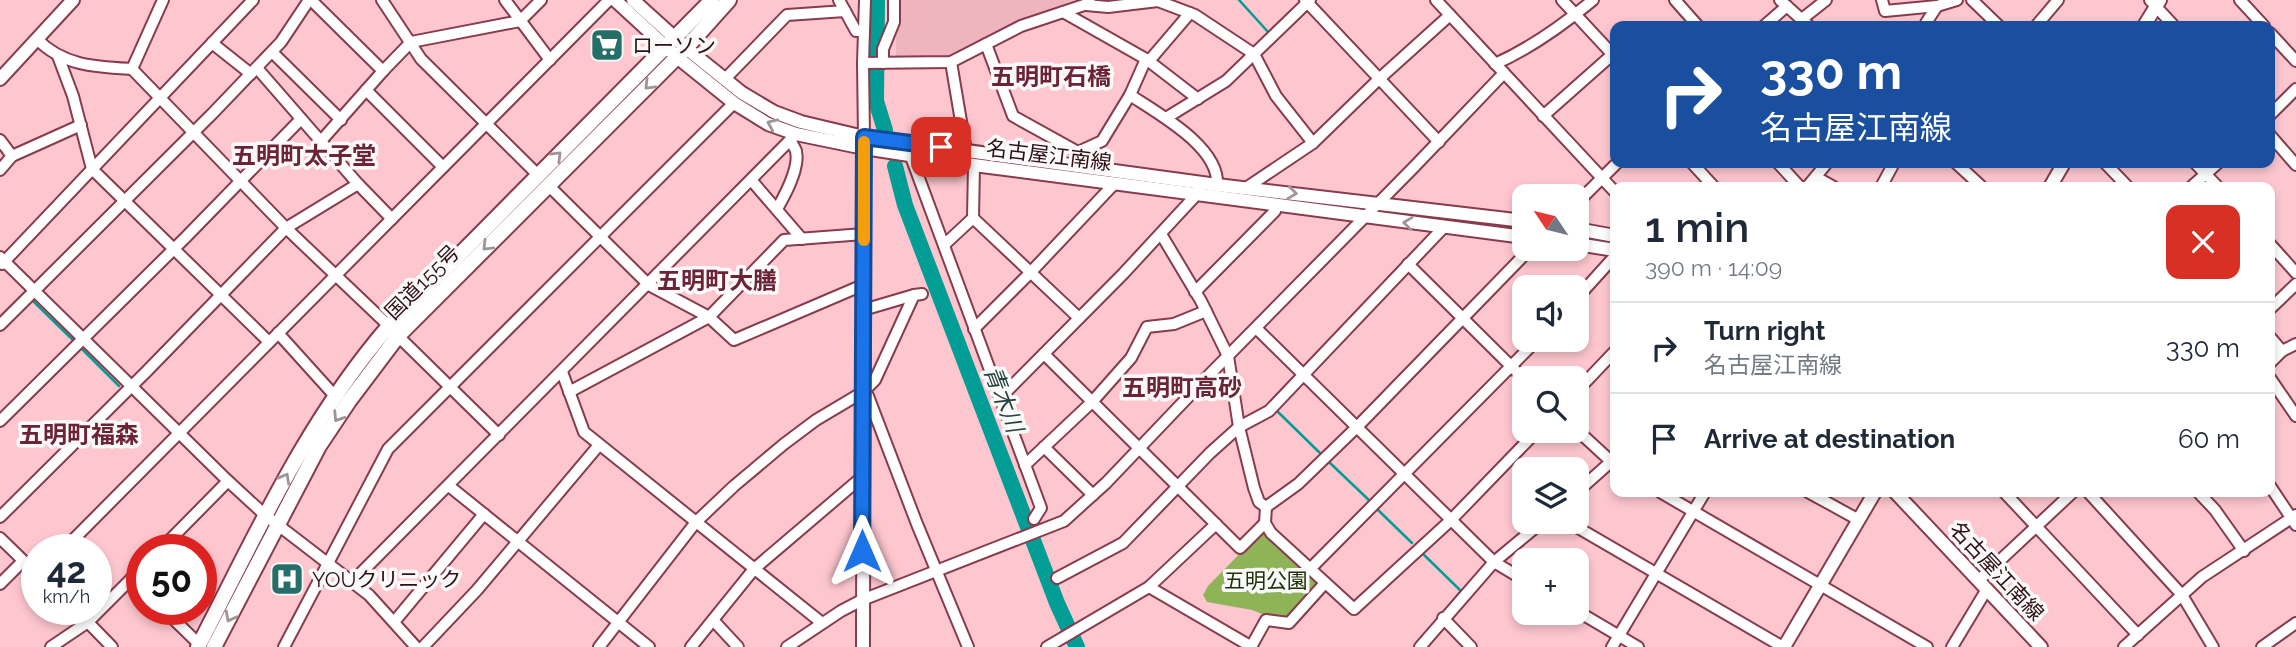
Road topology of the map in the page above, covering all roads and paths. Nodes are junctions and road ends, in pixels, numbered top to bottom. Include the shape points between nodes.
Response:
1 (163, 0) edge
2 (253, 0) edge
3 (310, 0) edge
4 (382, 0) edge
5 (505, 0) edge
6 (541, 0) edge
7 (612, 0) edge
8 (634, 0) edge
9 (712, 0) edge
10 (729, 0) edge
11 (839, 0) edge
12 (865, 0) edge
13 (894, 0) edge
14 (1436, 0) edge
15 (1562, 0) edge
16 (1593, 0) edge
17 (1675, 0) edge
18 (1826, 0) edge
19 (1882, 0) edge
20 (1957, 0) edge
21 (1972, 0) edge
22 (2239, 0) edge
23 (71, 1) edge
24 (1307, 1) edge
25 (2052, 2) edge
26 (2155, 2) edge
27 (1091, 3) edge
28 (1783, 3) edge
29 (1937, 6) junction
30 (845, 11) junction
31 (1063, 12) junction
32 (1190, 13) junction
33 (1450, 15) junction
34 (1575, 15) junction
35 (520, 21) junction
36 (1694, 21) edge
37 (1768, 21) edge
38 (1803, 21) edge
39 (1807, 21) edge
40 (1928, 21) edge
41 (1994, 21) edge
42 (2039, 21) edge
43 (2146, 21) edge
44 (2170, 21) edge
45 (2259, 21) edge
46 (864, 31) junction
47 (2275, 38) edge
48 (37, 39) junction
49 (411, 42) junction
50 (212, 43) junction
51 (986, 44) junction
52 (676, 48) junction
53 (272, 52) junction
54 (1610, 52) edge
55 (1254, 54) junction
56 (58, 56) junction
57 (1610, 59) edge
58 (550, 60) junction
59 (1147, 60) junction
60 (2296, 61) edge
61 (951, 62) junction
62 (874, 63) junction
63 (1496, 64) junction
64 (132, 69) junction
65 (254, 71) junction
66 (383, 71) junction
67 (1504, 73) junction
68 (0, 79) edge
69 (1379, 79) junction
70 (724, 80) junction
71 (2296, 89) edge
72 (366, 90) junction
73 (1130, 95) junction
74 (160, 99) junction
75 (1198, 99) junction
76 (734, 103) junction
77 (2275, 110) edge
78 (1544, 116) junction
79 (1166, 118) junction
80 (301, 119) junction
81 (341, 120) junction
82 (486, 123) junction
83 (80, 125) junction
84 (194, 133) junction
85 (793, 138) junction
86 (0, 140) edge
87 (1058, 141) junction
88 (2275, 141) edge
89 (321, 142) junction
90 (864, 142) junction
91 (1439, 142) junction
92 (1313, 143) junction
93 (966, 150) junction
94 (910, 154) junction
95 (12, 156) junction
96 (1057, 163) junction
97 (975, 165) junction
98 (2296, 165) edge
99 (443, 167) junction
100 (1613, 168) edge
101 (1697, 168) edge
102 (1783, 168) edge
103 (1823, 168) edge
104 (1961, 168) edge
105 (2110, 168) edge
106 (2200, 168) edge
107 (2212, 168) edge
108 (92, 169) junction
109 (0, 170) edge
110 (2206, 173) junction
111 (1816, 177) junction
112 (1602, 178) junction
113 (241, 180) junction
114 (543, 180) junction
115 (752, 181) junction
116 (1709, 182) edge
117 (1795, 182) edge
118 (1812, 182) edge
119 (1826, 182) edge
120 (1977, 182) edge
121 (2123, 182) edge
122 (2196, 182) edge
123 (2214, 182) edge
124 (1115, 183) junction
125 (358, 184) junction
126 (1217, 185) junction
127 (1610, 187) edge
128 (1246, 188) junction
129 (1589, 191) edge
130 (1198, 194) junction
131 (125, 201) junction
132 (1378, 204) junction
133 (1276, 205) junction
134 (777, 209) junction
135 (1365, 217) junction
136 (973, 218) junction
137 (392, 219) junction
138 (1512, 220) edge
139 (286, 228) junction
140 (1444, 228) junction
141 (1589, 231) edge
142 (864, 234) junction
143 (1161, 234) junction
144 (1610, 235) edge
145 (1512, 236) edge
146 (601, 237) junction
147 (802, 239) junction
148 (944, 245) junction
149 (1589, 246) edge
150 (175, 248) junction
151 (1610, 249) edge
152 (2275, 250) edge
153 (2, 261) edge
154 (1518, 261) edge
155 (1610, 262) edge
156 (1408, 264) junction
157 (1030, 273) junction
158 (2296, 273) edge
159 (335, 275) junction
160 (2296, 284) edge
161 (649, 285) junction
162 (863, 285) junction
163 (1589, 285) edge
164 (34, 291) junction
165 (1195, 292) junction
166 (222, 295) junction
167 (2275, 304) edge
168 (863, 310) junction
169 (1206, 311) junction
170 (709, 317) junction
171 (1079, 318) junction
172 (1462, 318) junction
173 (0, 325) edge
174 (974, 328) junction
175 (1256, 328) junction
176 (394, 331) junction
177 (278, 333) junction
178 (83, 337) junction
179 (269, 342) junction
180 (2275, 343) edge
181 (2296, 344) edge
182 (2282, 351) junction
183 (1525, 352) edge
184 (1044, 354) junction
185 (1228, 356) junction
186 (1610, 356) edge
187 (2275, 357) edge
188 (1511, 366) junction
189 (562, 372) junction
190 (1304, 375) junction
191 (1589, 378) edge
192 (2275, 384) edge
193 (130, 386) junction
194 (451, 387) junction
195 (863, 391) junction
196 (569, 392) junction
197 (334, 395) junction
198 (1000, 398) junction
199 (1092, 402) junction
200 (2296, 416) edge
201 (0, 421) edge
202 (1239, 426) junction
203 (1357, 427) junction
204 (178, 433) junction
205 (499, 435) junction
206 (1589, 440) edge
207 (1525, 443) edge
208 (599, 445) junction
209 (1044, 447) junction
210 (1140, 449) junction
211 (1610, 459) edge
212 (1025, 465) junction
213 (1610, 465) edge
214 (1405, 474) junction
215 (862, 477) junction
216 (228, 481) junction
217 (1589, 482) edge
218 (449, 486) junction
219 (1178, 486) junction
220 (2275, 493) edge
221 (1093, 495) junction
222 (1668, 497) edge
223 (1702, 497) edge
224 (1817, 497) edge
225 (1872, 497) edge
226 (1900, 497) edge
227 (2009, 497) edge
228 (2068, 497) edge
229 (2093, 497) edge
230 (2203, 497) edge
231 (1266, 507) junction
232 (1693, 512) junction
233 (484, 514) junction
234 (265, 515) junction
235 (0, 517) edge
236 (1034, 519) dead end
237 (2295, 519) edge
238 (1451, 520) junction
239 (1858, 520) junction
240 (696, 522) junction
241 (1265, 523) junction
242 (1216, 524) junction
243 (279, 525) junction
244 (2037, 526) junction
245 (79, 534) edge
246 (176, 534) edge
247 (1528, 534) edge
248 (1589, 534) edge
249 (0, 538) edge
250 (519, 541) junction
251 (2244, 551) junction
252 (21, 559) edge
253 (1494, 562) junction
254 (21, 563) edge
255 (328, 564) junction
256 (754, 569) junction
257 (1310, 569) junction
258 (938, 572) junction
259 (1512, 573) edge
260 (1656, 573) junction
261 (1057, 578) dead end
262 (352, 582) junction
263 (1325, 583) junction
264 (0, 584) edge
265 (126, 584) edge
266 (1983, 585) junction
267 (1820, 586) junction
268 (1149, 587) junction
269 (2182, 595) junction
270 (112, 598) edge
271 (862, 600) junction
272 (1443, 618) junction
273 (1589, 618) edge
274 (713, 620) junction
275 (394, 622) junction
276 (619, 622) junction
277 (822, 623) junction
278 (2296, 623) edge
279 (83, 625) edge
280 (93, 625) edge
281 (178, 625) edge
282 (1618, 635) junction
283 (2138, 635) junction
284 (198, 646) edge
285 (51, 647) edge
286 (112, 647) edge
287 (214, 647) edge
288 (284, 647) edge
289 (416, 647) edge
290 (423, 647) edge
291 (599, 647) edge
292 (649, 647) edge
293 (691, 647) edge
294 (737, 647) edge
295 (787, 647) edge
296 (863, 647) edge
297 (968, 647) edge
298 (1047, 647) edge
299 (1251, 647) edge
300 (1420, 647) edge
301 (1471, 647) edge
302 (1612, 647) edge
303 (1638, 647) edge
304 (1784, 647) edge
305 (1927, 647) edge
306 (1952, 647) edge
307 (2041, 647) edge
308 (2124, 647) edge
309 (2213, 647) edge
310 (2262, 647) edge

1 - 64 street
2 - 50 street
3 - 53 street
3 - 66 street
4 - 49 street
5 - 35 street
6 - 35 street
7 - 52 main road, 名古屋江南線
7 - 58 street
8 - 52 main road, 名古屋江南線
9 - 52 highway, 国道155号
10 - 52 highway, 国道155号
11 - 30 street
12 - 46 street
13 - 62 street via 894,22
14 - 33 street
15 - 34 street
16 - 34 street
17 - 36 street
18 - 39 street
19 - 29 street via 1885,11
20 - 29 street
21 - 41 street
22 - 45 street
23 - 48 main road
24 - 55 street
24 - 69 street
25 - 42 street
26 - 43 main road
26 - 44 street
27 - 31 street
27 - 32 street via 1108,7 1158,1
28 - 37 street
28 - 38 street
29 - 40 street
30 - 46 street via 856,31
30 - 70 street via 787,15
31 - 51 street
31 - 59 street
32 - 55 street
32 - 59 street
33 - 63 street
33 - 69 street
34 - 54 street
34 - 63 street
35 - 49 street
35 - 58 street
46 - 62 street
47 - 60 street
48 - 56 street
48 - 68 main road
49 - 66 street
49 - 82 street via 422,60
50 - 65 street
50 - 74 street
51 - 61 street
51 - 87 street via 1013,116
52 - 70 main road, 名古屋江南線
52 - 76 main road, 名古屋江南線
52 - 114 highway, 国道155号
53 - 65 street
53 - 81 street
55 - 75 street via 1226,82
55 - 92 street via 1276,96
56 - 64 street via 90,67
56 - 83 street
57 - 78 street
58 - 82 street
59 - 73 street
59 - 75 street
61 - 62 street
61 - 93 street
62 - 90 street
63 - 67 street
64 - 74 street
65 - 80 street
65 - 84 street
66 - 72 street
67 - 78 street
67 - 91 street
69 - 91 street
69 - 92 street
70 - 90 main road, 名古屋江南線 via 774,112
71 - 77 street
72 - 81 street
72 - 99 street
73 - 79 street
73 - 87 street via 1102,141 1078,152
74 - 84 street
74 - 108 street
75 - 79 street
85 -> 76 main road, 名古屋江南線
76 - 146 street
78 - 112 street
79 - 126 street via 1207,157 1218,174
80 - 89 street
80 - 113 street
81 - 89 street
82 - 99 street
82 - 114 street
83 - 95 street
83 - 108 street
84 - 113 street
84 - 131 street
85 - 90 main road, 名古屋江南線
85 - 115 street
85 - 134 street via 794,171
86 - 95 street
87 - 96 street
88 - 98 street
89 - 125 street
90 - 93 main road, 名古屋江南線
90 - 94 main road, 名古屋江南線
90 - 142 main road
91 - 132 street
92 - 128 street
93 - 96 main road, 名古屋江南線
94 - 97 main road, 名古屋江南線
94 - 148 street
95 - 109 street
96 - 126 main road, 名古屋江南線
97 - 124 main road, 名古屋江南線
97 - 136 street
99 - 137 street
100 - 112 street
101 - 116 street
102 - 117 street
103 - 111 street
104 - 120 street
105 - 121 street
106 - 110 street
107 - 110 street
108 - 131 street
108 - 153 street
110 - 122 street
110 - 123 street
111 - 118 street
111 - 119 street
112 - 127 street
112 - 129 street
113 - 139 street
113 - 150 street
114 - 146 street
114 - 176 highway, 国道155号
115 - 134 street
115 - 161 street
124 - 130 main road, 名古屋江南線
124 - 157 street
125 - 137 street
125 - 139 street
126 - 128 main road, 名古屋江南線
128 -> 132 main road, 名古屋江南線
130 - 133 main road, 名古屋江南線
130 - 143 street
131 - 150 street
131 - 164 street
132 - 135 street
132 - 138 main road, 名古屋江南線
133 - 135 main road, 名古屋江南線
133 - 165 street
134 - 147 street
140 -> 135 main road, 名古屋江南線
135 - 175 street
136 - 148 street
136 - 157 street
137 - 159 street
139 - 159 street
139 - 166 street
140 - 145 main road, 名古屋江南線
140 - 156 street
141 - 144 main road
142 - 147 street
142 - 162 main road
143 - 165 street
143 - 171 street
146 - 161 street
146 - 194 street
147 - 170 street via 785,240
148 - 174 street
149 - 151 main road
150 - 166 street
150 - 178 street
152 - 158 street
153 - 164 street
154 - 172 street
155 - 163 street
156 - 172 street
156 - 190 street
157 - 171 street
157 - 174 street
159 - 176 street
159 - 177 street
160 - 167 street
161 - 170 street
161 - 189 street
162 - 168 main road
162 - 170 street via 734,340
164 - 173 street
164 - 178 street
165 - 169 street
166 - 179 street
166 - 193 street
168 - 195 main road
168 - 195 street via 918,294 875,380
169 - 185 street
169 - 199 street via 1174,324 1147,327 1132,358
170 - 196 street
171 - 184 street
172 - 188 street
172 - 203 street
174 - 198 street
175 - 185 street
175 - 190 street
176 - 194 street
176 - 197 highway, 国道155号
176 -> 243 highway, 国道155号 via 319,446
177 - 179 street
177 - 197 street
178 - 193 street
178 - 201 street
179 - 204 street
180 - 182 street
181 - 182 street
182 - 187 street
183 - 188 street
184 - 198 street
184 - 199 street
185 - 202 street
185 - 210 street
186 - 191 street
188 - 214 street
189 - 196 street
189 - 205 street
190 - 202 street via 1269,411
190 - 203 street
192 - 200 street
193 - 204 street
193 - 235 street
194 - 205 street
194 - 255 street via 388,449
195 - 215 main road
195 - 240 street via 784,444
195 - 258 street
196 - 208 street via 584,432
234 -> 197 highway, 国道155号
198 - 212 street
199 - 209 street
199 - 210 street
202 - 219 street
202 - 231 street via 1256,495
203 - 214 street
203 - 231 street via 1298,484
204 - 216 street
204 - 245 street
205 - 218 street
206 - 211 street
207 - 238 street
208 - 240 street
208 - 250 street
209 - 212 street
209 - 221 street
210 - 219 street
210 - 221 street
212 - 236 street via 1041,508
213 - 217 street
214 - 238 street
214 - 257 street
215 - 256 street
215 - 271 main road
216 - 234 street
216 - 246 street
218 - 233 street
218 - 262 street
219 - 242 street
219 - 261 street via 1123,543
220 - 237 street
221 - 258 street via 1065,521
222 - 232 street
223 - 232 street
224 - 239 street
225 - 239 main road
226 - 266 main road, 名古屋江南線
227 - 244 street
228 - 244 street
229 - 269 street
230 - 251 street
231 - 241 street
232 - 260 street
232 - 267 street
233 - 250 street
233 - 275 street
234 - 243 street
234 - 284 highway, 国道155号
237 - 251 street
238 - 253 street
238 - 263 street via 1354,609
239 - 267 main road
240 - 256 street
240 - 276 street
241 - 242 street via 1240,548
241 - 257 street
242 - 268 street
243 - 255 street
243 -> 287 highway, 国道155号
244 - 266 street
244 - 283 street
247 - 253 street
248 - 260 street
249 - 252 street
250 - 276 street
250 - 290 street
251 - 269 street
253 - 259 street
253 - 272 street
254 - 264 street
255 - 262 street
255 - 288 street
256 - 274 street
256 - 277 street
257 - 263 street
258 - 271 street
258 - 297 street
260 - 282 street
260 - 304 street
262 - 275 street
263 - 299 street via 1289,623 1266,620
265 - 270 street
266 - 306 street
266 - 307 main road, 名古屋江南線
267 - 304 main road
267 - 305 street
268 - 298 street
268 - 299 street
269 - 283 street
269 - 309 street
271 - 277 street
271 - 296 main road
272 - 300 street
272 - 301 street
273 - 282 street
274 - 293 street
274 - 294 street
275 - 289 street
276 - 291 street
276 - 292 street
277 - 295 street
278 - 310 street
279 - 285 street
280 - 286 street
281 - 284 street
282 - 302 street
282 - 303 street
283 - 308 street

